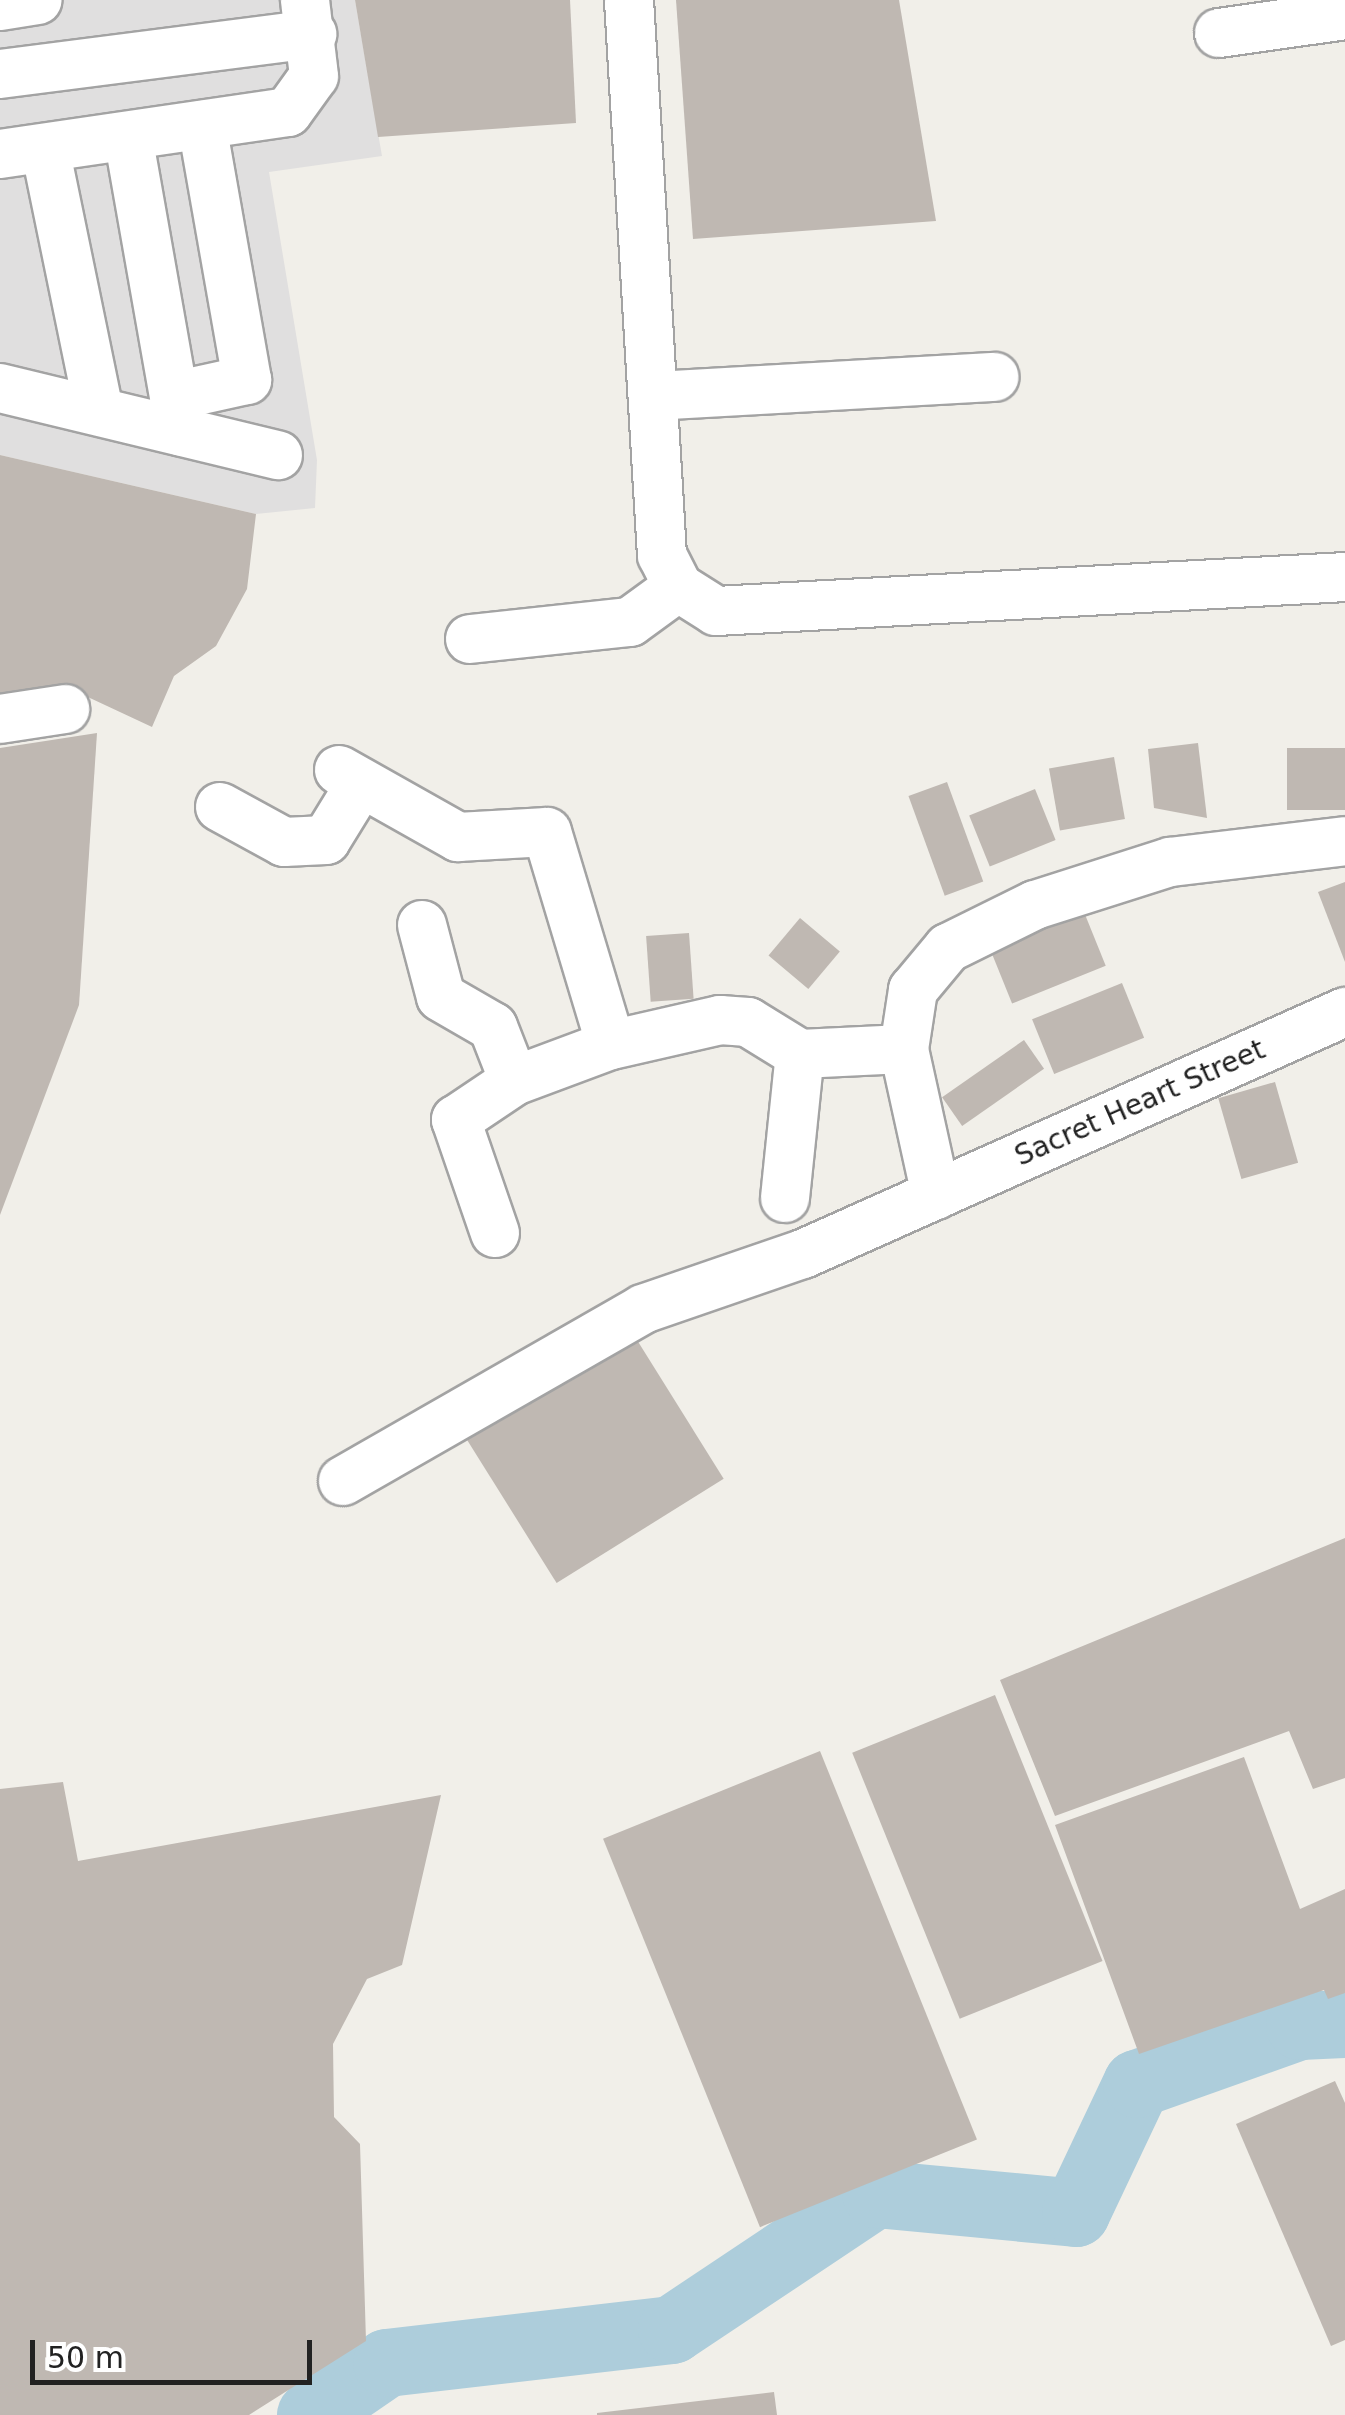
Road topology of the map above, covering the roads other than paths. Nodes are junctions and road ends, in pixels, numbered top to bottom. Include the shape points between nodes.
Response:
1 (38, 0) edge
2 (629, 0) edge
3 (0, 6) edge
4 (1345, 15) edge
5 (308, 17) edge
6 (1219, 32) dead end
7 (0, 74) edge
8 (202, 125) junction
9 (128, 136) junction
10 (22, 151) edge
11 (994, 377) dead end
12 (2, 378) edge
13 (652, 396) junction
14 (98, 412) junction
15 (177, 413) junction
16 (278, 454) dead end
17 (1345, 576) edge
18 (678, 587) junction
19 (470, 639) dead end
20 (65, 709) dead end
21 (0, 719) edge
22 (220, 806) dead end
23 (1345, 841) edge
24 (422, 924) dead end
25 (1345, 1012) edge
26 (611, 1045) junction
27 (904, 1050) junction
28 (800, 1054) junction
29 (514, 1081) junction
30 (936, 1196) junction
31 (785, 1198) dead end
32 (495, 1233) dead end
33 (343, 1481) dead end

1 - 3 street
2 - 13 street
4 - 6 street
5 - 7 street
5 - 8 street via 314,76 288,112
8 - 9 street
8 - 15 street via 247,380
9 - 10 street
9 - 15 street
10 - 14 street
11 - 13 street
12 - 14 street
13 - 18 street via 662,555
14 - 15 street
15 - 16 street
17 - 18 street via 716,610
18 - 19 street via 630,622
20 - 21 street
22 - 26 street via 284,842 326,840 350,777 458,837 547,832
23 - 27 street via 1170,862 1035,905 948,948 913,990
24 - 29 street via 441,997 494,1027
25 - 30 street, Sacret Heart Street
26 - 28 street via 720,1020 748,1022
26 - 29 street
27 - 28 street
27 - 30 street
28 - 31 street
29 - 32 street via 456,1120
30 - 33 street, Sacret Heart Street via 803,1254 644,1309

